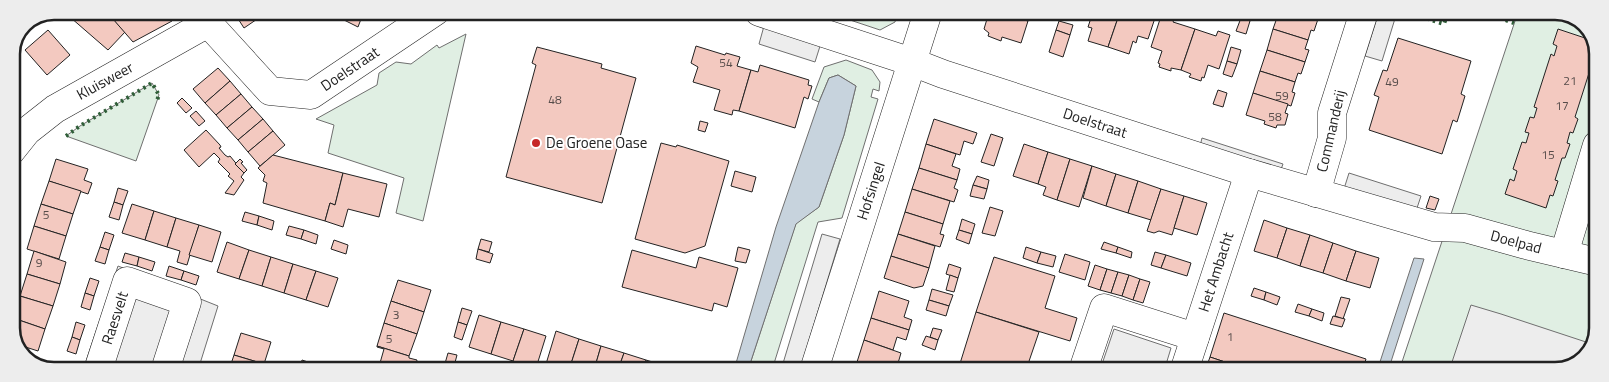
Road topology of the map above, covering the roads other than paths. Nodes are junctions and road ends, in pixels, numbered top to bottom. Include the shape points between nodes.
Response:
1 (201, 20) edge
2 (209, 20) edge
3 (424, 20) edge
4 (783, 20) edge
5 (925, 20) edge
6 (1361, 20) edge
7 (912, 62) junction
8 (20, 140) edge
9 (1589, 171) edge
10 (1249, 173) junction
11 (1316, 193) junction
12 (1434, 227) joint
13 (1564, 254) junction
14 (1589, 260) edge
15 (1195, 337) junction
16 (101, 362) edge
17 (168, 362) edge
18 (817, 362) edge
19 (1087, 362) edge
20 (1187, 362) edge

1 - 8 street, Kluisweer via 55,109
2 - 3 street, Doelstraat via 270,91 311,95
4 - 7 street, Doelstraat
5 - 7 street, Hofsingel
6 - 11 street, Commanderij via 1332,113 1332,138
7 - 10 street, Doelstraat
7 - 18 street, Hofsingel
9 - 13 street
10 - 11 street, Doelstraat
10 - 15 street, Het Ambacht
11 - 12 street, Doelstraat
12 - 13 street, Doelpad via 1465,228
13 - 14 street, Doelpad
15 - 19 street via 1104,308
15 - 20 street, Het Ambacht
16 - 17 street, Raesvelt via 127,281 187,302

